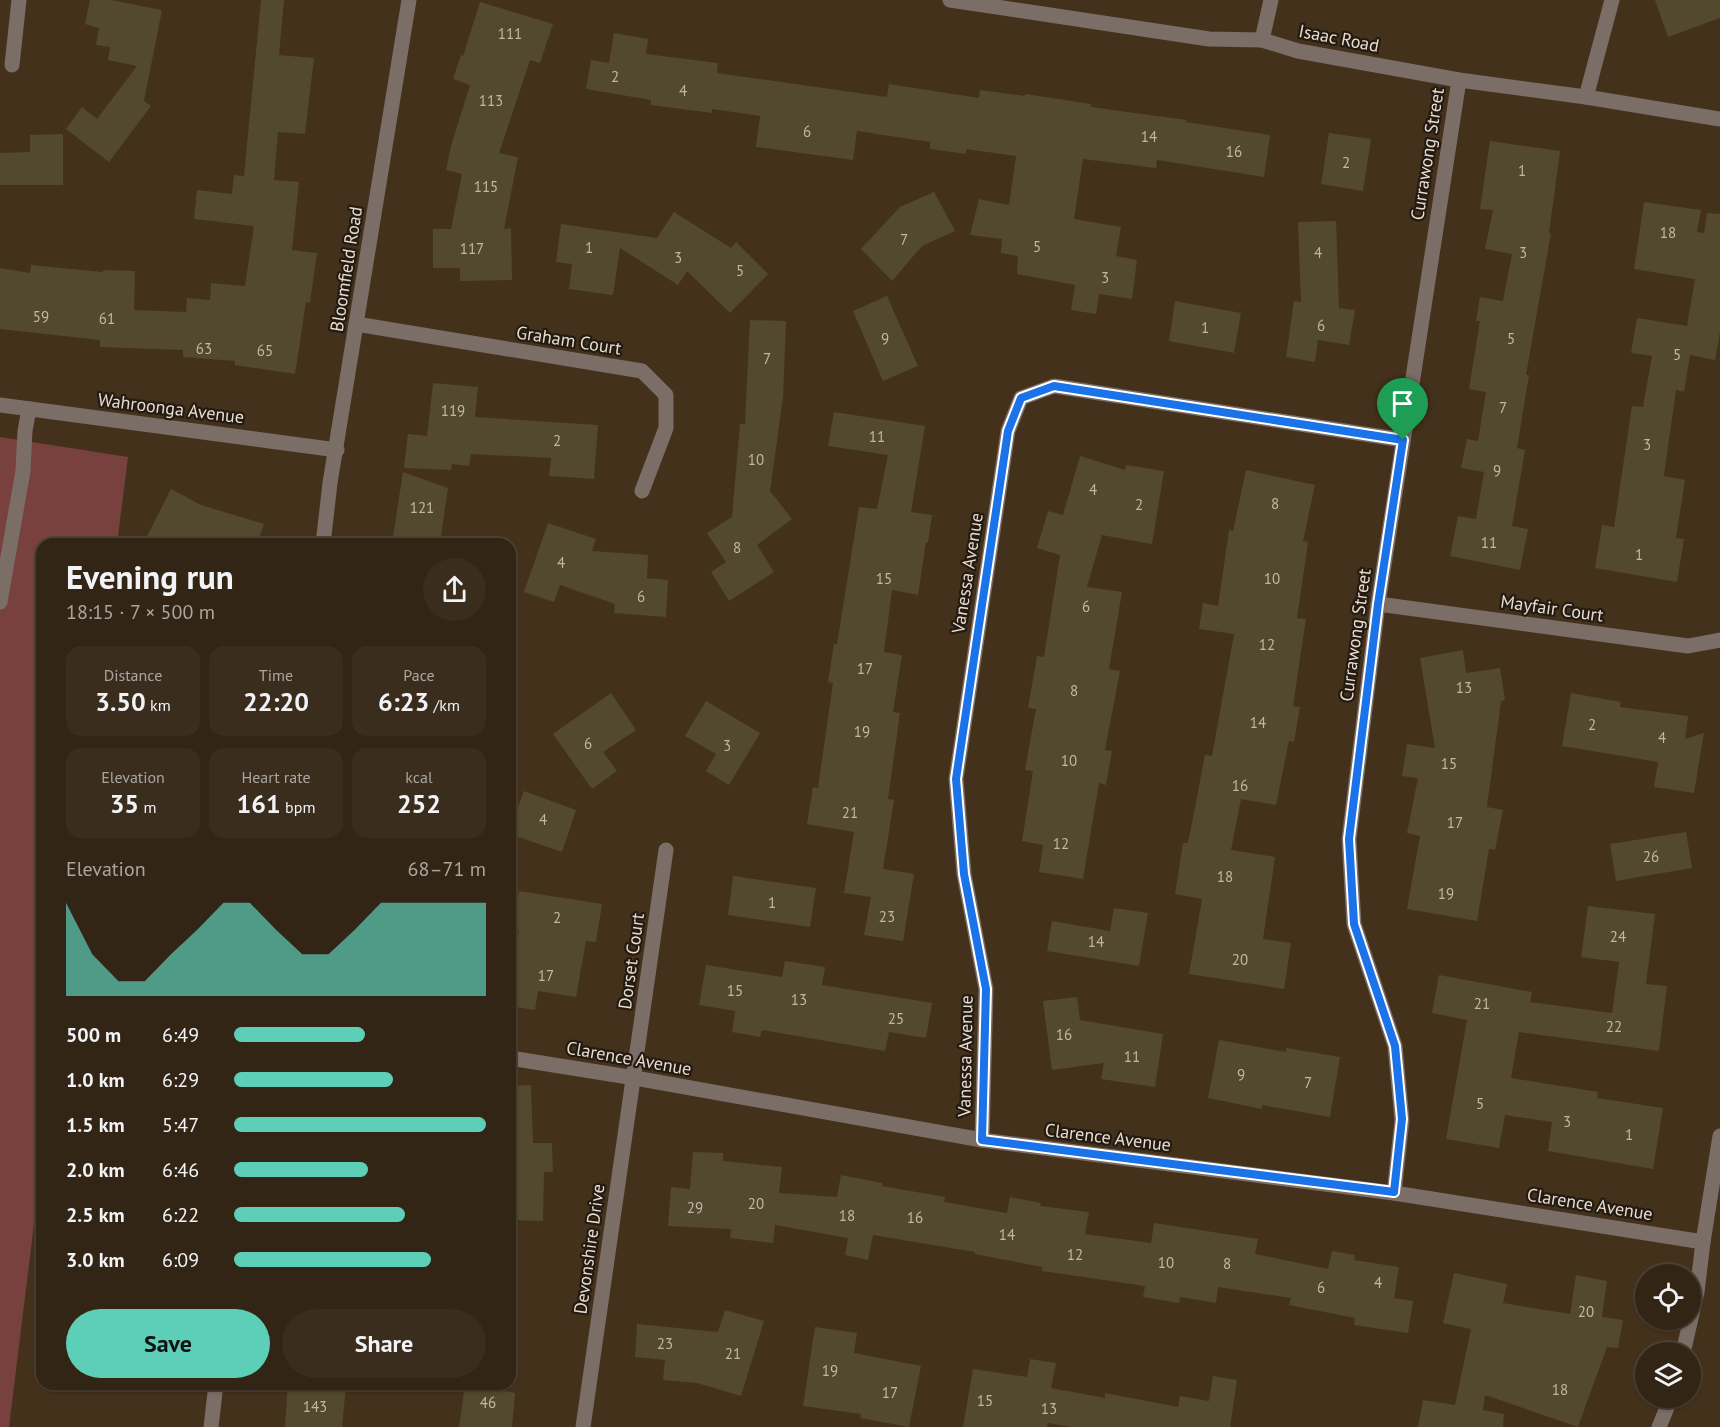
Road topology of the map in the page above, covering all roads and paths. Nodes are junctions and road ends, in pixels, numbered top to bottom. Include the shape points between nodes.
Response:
1 (19, 0) edge
2 (409, 0) edge
3 (950, 0) edge
4 (1271, 0) edge
5 (1612, 0) edge
6 (1262, 40) junction
7 (12, 65) dead end
8 (1459, 80) junction
9 (1586, 97) junction
10 (1720, 119) edge
11 (356, 324) junction
12 (0, 405) edge
13 (29, 409) junction
14 (1403, 440) junction
15 (337, 450) junction
16 (642, 491) dead end
17 (324, 538) edge
18 (0, 602) edge
19 (1378, 604) junction
20 (1720, 640) edge
21 (666, 850) dead end
22 (516, 1059) edge
23 (634, 1078) junction
24 (1720, 1136) edge
25 (982, 1140) junction
26 (1394, 1192) junction
27 (1703, 1242) junction
28 (1686, 1342) edge
29 (215, 1390) edge
30 (1667, 1408) edge
31 (211, 1427) edge
32 (583, 1427) edge
33 (1659, 1427) edge

1 - 7 street
2 - 11 street, Bloomfield Road
3 - 6 street, Isaac Road via 1209,39
4 - 6 street
5 - 9 street
6 - 8 street, Isaac Road via 1298,51
8 - 9 street, Isaac Road
8 - 14 street, Currawong Street
9 - 10 street, Isaac Road
11 - 15 street, Bloomfield Road
11 - 16 street, Graham Court via 642,371 666,395 666,428
12 - 13 street, Wahroonga Avenue
13 - 15 street, Wahroonga Avenue
13 - 18 street via 23,471
14 - 19 street, Currawong Street
14 - 25 street, Vanessa Avenue via 1054,386 1021,398 1008,431 956,779 964,874 986,989
15 - 17 street, Bloomfield Road
19 - 20 street, Mayfair Court via 1688,646
19 - 26 street, Currawong Street via 1349,839 1354,924 1395,1046 1402,1119
21 - 23 street, Dorset Court
22 - 23 street, Clarence Avenue
23 - 25 street, Clarence Avenue
23 - 32 street, Devonshire Drive
24 - 27 street
25 - 26 street, Clarence Avenue
26 - 27 street, Clarence Avenue
27 - 28 street
29 - 31 street
30 - 33 street

